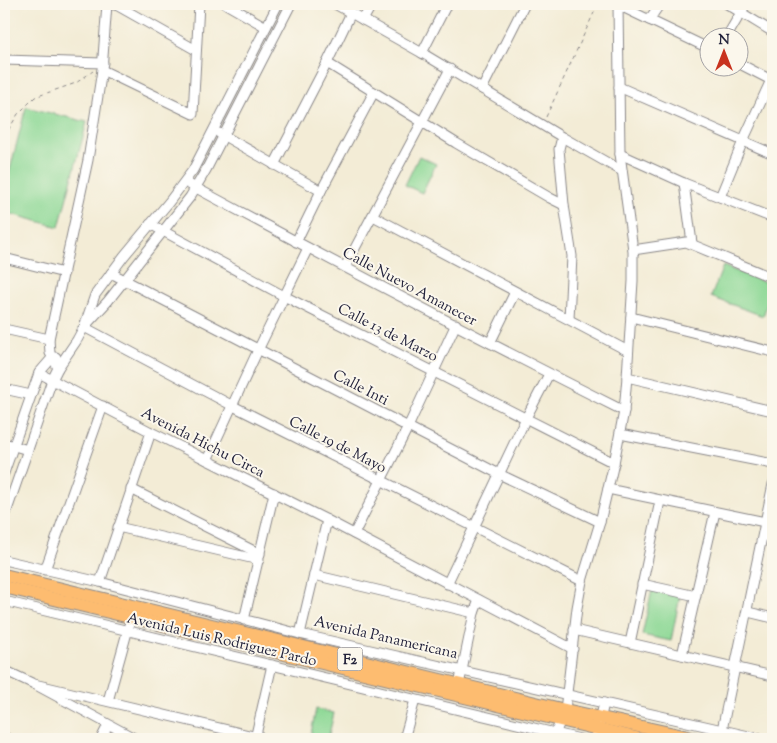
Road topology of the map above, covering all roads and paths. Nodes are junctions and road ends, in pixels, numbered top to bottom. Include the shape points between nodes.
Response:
1 (109, 4) edge
2 (199, 4) edge
3 (226, 4) edge
4 (278, 4) edge
5 (291, 4) edge
6 (335, 4) edge
7 (372, 4) edge
8 (447, 4) edge
9 (525, 4) edge
10 (598, 4) edge
11 (617, 4) edge
12 (660, 4) edge
13 (727, 4) edge
14 (746, 4) edge
15 (741, 12) junction
16 (351, 13) junction
17 (363, 20) junction
18 (649, 20) junction
19 (266, 27) junction
20 (732, 28) edge
21 (773, 32) edge
22 (700, 44) edge
23 (196, 50) junction
24 (422, 53) junction
25 (4, 60) edge
26 (327, 63) junction
27 (103, 66) junction
28 (750, 69) edge
29 (450, 70) junction
30 (772, 80) edge
31 (619, 88) junction
32 (482, 89) junction
33 (374, 92) junction
34 (423, 121) junction
35 (542, 126) junction
36 (213, 130) junction
37 (224, 136) junction
38 (4, 137) edge
39 (562, 137) junction
40 (743, 140) junction
41 (620, 154) junction
42 (773, 154) edge
43 (274, 165) junction
44 (622, 171) junction
45 (185, 182) junction
46 (684, 183) junction
47 (196, 188) junction
48 (321, 190) junction
49 (720, 197) junction
50 (564, 204) junction
51 (373, 216) junction
52 (773, 218) edge
53 (150, 224) junction
54 (163, 231) junction
55 (296, 242) junction
56 (692, 243) junction
57 (308, 248) junction
58 (633, 250) junction
59 (4, 258) edge
60 (345, 267) junction
61 (64, 272) junction
62 (111, 273) junction
63 (773, 278) edge
64 (125, 280) junction
65 (515, 292) junction
66 (284, 296) junction
67 (631, 317) junction
68 (569, 319) junction
69 (456, 324) junction
70 (84, 327) junction
71 (4, 329) edge
72 (50, 339) junction
73 (490, 343) junction
74 (258, 350) junction
75 (628, 350) junction
76 (773, 352) edge
77 (66, 355) junction
78 (52, 358) junction
79 (58, 368) junction
80 (434, 371) junction
81 (39, 373) junction
82 (549, 374) junction
83 (627, 377) junction
84 (52, 380) junction
85 (4, 388) edge
86 (30, 395) junction
87 (103, 406) junction
88 (233, 406) junction
89 (624, 411) junction
90 (773, 411) edge
91 (526, 418) junction
92 (408, 427) junction
93 (151, 432) junction
94 (620, 434) junction
95 (4, 443) edge
96 (14, 445) junction
97 (28, 450) junction
98 (207, 460) junction
99 (614, 463) junction
100 (773, 464) edge
101 (4, 473) edge
102 (499, 474) junction
103 (381, 481) junction
104 (773, 484) edge
105 (131, 489) junction
106 (608, 489) junction
107 (274, 493) junction
108 (7, 501) edge
109 (660, 501) junction
110 (772, 502) edge
111 (715, 512) junction
112 (4, 519) edge
113 (327, 520) junction
114 (600, 522) junction
115 (764, 522) junction
116 (118, 528) junction
117 (473, 528) junction
118 (354, 534) junction
119 (260, 557) junction
120 (4, 560) edge
121 (45, 570) junction
122 (314, 575) junction
123 (582, 581) junction
124 (100, 582) junction
125 (447, 584) junction
126 (642, 584) junction
127 (4, 586) edge
128 (696, 596) junction
129 (479, 600) junction
130 (4, 601) edge
131 (748, 612) junction
132 (474, 613) junction
133 (773, 618) edge
134 (244, 620) junction
135 (129, 624) junction
136 (574, 630) junction
137 (300, 634) junction
138 (630, 643) junction
139 (573, 649) junction
140 (682, 655) junction
141 (272, 665) junction
142 (736, 667) junction
143 (4, 670) edge
144 (462, 671) junction
145 (773, 676) edge
146 (34, 684) junction
147 (459, 685) junction
148 (568, 695) junction
149 (108, 700) junction
150 (414, 700) junction
151 (604, 703) junction
152 (563, 716) junction
153 (108, 725) junction
154 (598, 729) edge
155 (722, 730) junction
156 (582, 735) edge
157 (554, 736) edge
158 (4, 737) edge
159 (256, 738) edge
160 (8, 739) edge
161 (101, 739) edge
162 (136, 739) edge
163 (266, 739) edge
164 (404, 739) edge
165 (640, 739) edge
166 (697, 739) edge
167 (762, 739) edge

1 - 23 street
1 - 27 street
2 - 23 street
3 - 19 street
4 - 19 street
5 - 37 street
6 - 16 street
7 - 17 street
8 - 24 street
9 - 32 street
10 - 35 path
11 - 18 street
11 - 31 street
12 - 18 street
13 - 15 street
14 - 15 street
15 - 20 street
15 - 21 street
16 - 17 street
16 - 26 street
17 - 24 street
18 - 22 street
19 - 36 street
23 - 27 street via 193,114
24 - 29 street
25 - 27 street
26 - 33 street
26 - 43 street
27 - 38 path via 76,83 35,97 18,114
27 - 61 street via 88,160
28 - 30 street
29 - 32 street
29 - 34 street
30 - 40 street
31 - 40 street
31 - 41 street
32 - 35 street
33 - 34 street
33 - 48 street
34 - 50 street
34 - 51 street
35 - 39 street
36 - 37 street
36 - 45 street
37 - 43 street
37 - 47 street
39 - 44 street
39 - 50 street via 559,149
40 - 42 street
40 - 49 street
41 - 44 street
41 - 46 street
43 - 48 street
44 - 58 street
45 - 47 street, Calle Nuevo Amanecer
45 - 53 street
46 - 49 street
46 - 56 street
47 - 54 street
47 - 55 street, Calle Nuevo Amanecer
48 - 55 street
49 - 52 street
50 - 68 street via 572,256
51 - 60 street
51 - 65 street
53 - 54 street, Calle 13 de Marzo
53 - 62 street
54 - 64 street
54 - 66 street, Calle 13 de Marzo
55 - 57 street, Calle Nuevo Amanecer
56 - 58 street via 679,242
56 - 63 street
57 - 60 street, Calle Nuevo Amanecer
57 - 66 street
58 - 67 street
59 - 61 street
60 - 69 street, Calle Nuevo Amanecer
61 - 72 street
62 - 64 street, Calle Inti
62 - 70 street via 95,295
64 - 70 street
64 - 74 street, Calle Inti
65 - 68 street
65 - 73 street
66 - 74 street
66 - 80 street, Calle 13 de Marzo
67 - 75 street
67 - 76 street
68 - 75 street
69 - 73 street, Calle Nuevo Amanecer
69 - 80 street
70 - 77 street
70 - 88 street, Calle 19 de Mayo
71 - 72 street
72 - 78 street
73 - 82 street, Calle Nuevo Amanecer
74 - 88 street
74 - 92 street, Calle Inti
75 - 83 street
77 - 78 street
77 - 79 street
78 - 79 street
78 - 81 street
79 - 84 street
80 - 91 street, Calle 13 de Marzo
80 - 92 street
81 - 84 street, Avenida Hichu Circa
81 - 86 street
82 - 89 street, Calle Nuevo Amanecer
82 - 91 street
83 - 89 street
83 - 90 street
84 - 87 street, Avenida Hichu Circa
84 - 97 street
85 - 86 street
86 - 96 street
87 - 93 street, Avenida Hichu Circa
87 - 121 street
88 - 98 street
88 - 103 street, Calle 19 de Mayo
89 - 94 street
91 - 99 street, Calle 13 de Marzo
91 - 102 street
92 - 102 street, Calle Inti
92 - 103 street
93 - 98 street, Avenida Hichu Circa
93 - 105 street
94 - 99 street
94 - 100 street
95 - 96 street
96 - 97 street
96 - 101 street
97 - 108 street
98 - 107 street, Avenida Hichu Circa
99 - 106 street
102 - 114 street, Calle Inti
102 - 117 street
103 - 117 street, Calle 19 de Mayo
103 - 118 street
104 - 110 street
105 - 116 street
105 - 119 street
106 - 109 street
106 - 114 street
107 - 113 street, Avenida Hichu Circa
107 - 119 street
108 - 112 street
109 - 111 street
109 - 126 street
110 - 115 street
111 - 115 street
111 - 128 street
113 - 118 street, Avenida Hichu Circa
113 - 122 street
114 - 123 street
115 - 131 street
116 - 119 street
116 - 124 street
117 - 123 street, Calle 19 de Mayo
117 - 125 street
118 - 125 street, Avenida Hichu Circa
119 - 134 street
120 - 121 street, Avenida Panamericana
121 - 124 street, Avenida Panamericana
122 - 132 street
122 - 137 street
123 - 136 street
124 - 134 street, Avenida Panamericana
125 - 129 street, Avenida Hichu Circa
126 - 128 street
126 - 138 street
127 - 135 highway, Avenida Panamericana / F2
127 - 147 highway, Avenida Panamericana / F2
128 - 140 street
129 - 132 street
129 - 139 street, Avenida Hichu Circa
130 - 135 street, Avenida Luis Rodriguez Pardo
131 - 133 street
131 - 142 street
132 - 144 street
134 - 137 street, Avenida Panamericana
135 - 141 street, Avenida Luis Rodriguez Pardo
135 - 149 street
135 - 152 highway, Avenida Panamericana / F2
136 - 138 street
136 - 139 street
137 - 144 street, Avenida Panamericana
138 - 140 street
139 - 148 street
140 - 142 street
141 - 150 street, Avenida Luis Rodriguez Pardo
141 - 159 street
142 - 145 street
142 - 155 street
143 - 146 street
144 - 147 street
144 - 148 street, Avenida Panamericana
146 - 149 street
146 - 153 street
147 - 152 highway, Avenida Panamericana / F2
148 - 151 street, Avenida Panamericana
148 - 152 street
149 - 159 street
150 - 157 street, Avenida Luis Rodriguez Pardo
150 - 164 street
151 - 154 street
151 - 155 street, Avenida Panamericana
152 - 154 highway, Avenida Panamericana / F2
152 - 156 highway, Avenida Panamericana / F2
152 - 157 street
153 - 161 street
153 - 162 street
154 - 156 highway, Avenida Panamericana / F2
154 - 165 highway, Avenida Panamericana / F2
154 - 166 highway, Avenida Panamericana / F2
155 - 167 street, Avenida Panamericana
156 - 157 street, Avenida Luis Rodriguez Pardo
158 - 160 street
159 - 163 street

